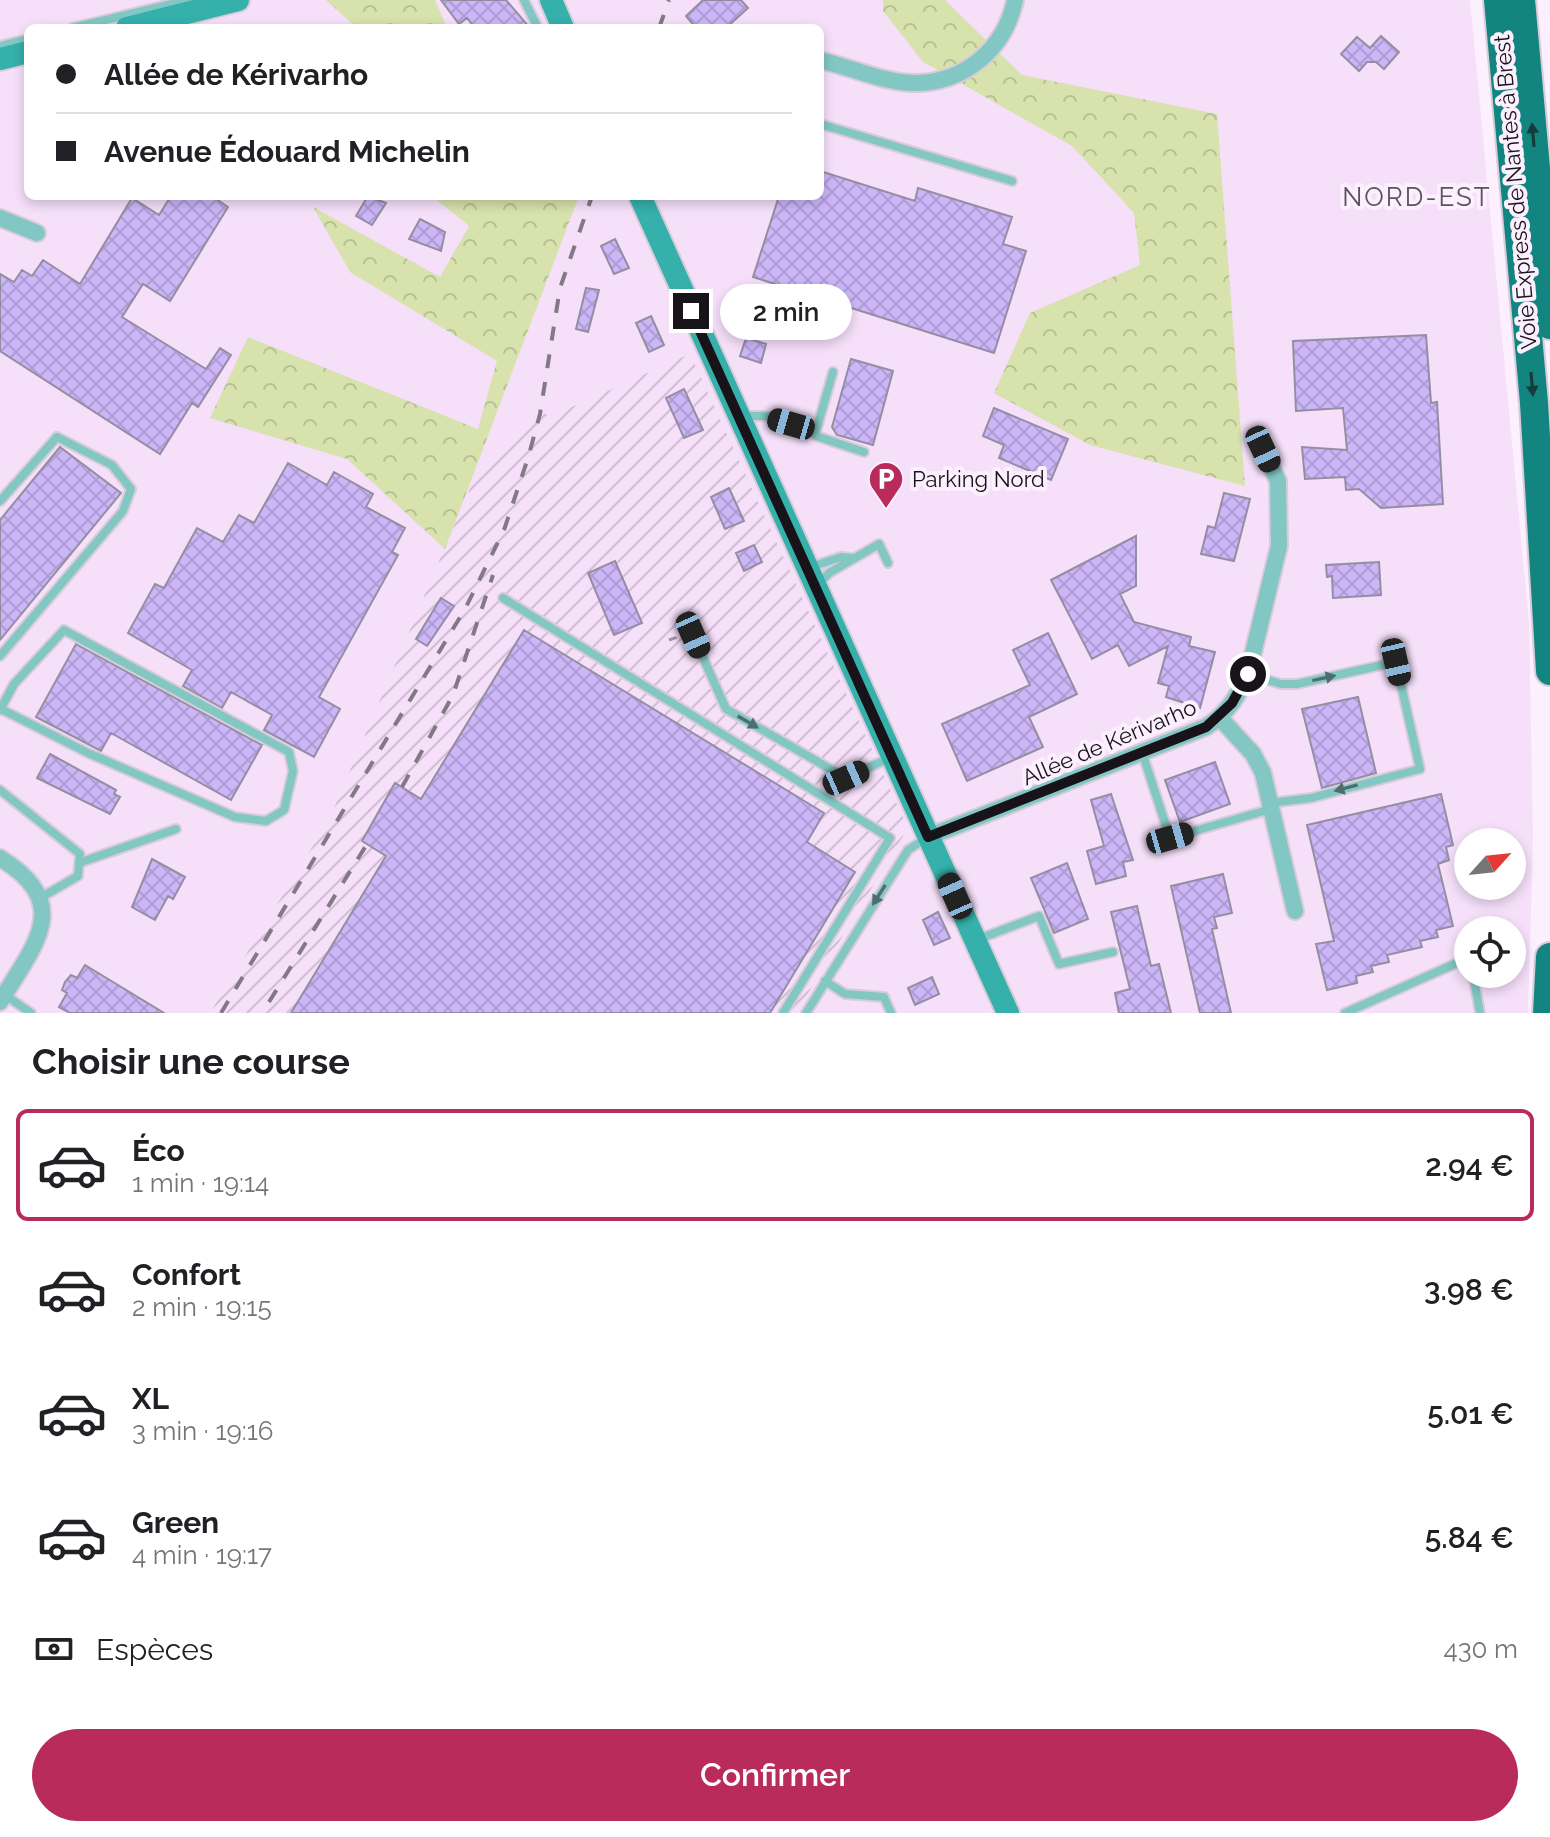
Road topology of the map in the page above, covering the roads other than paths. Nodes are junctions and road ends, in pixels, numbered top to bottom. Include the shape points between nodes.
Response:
1 (188, 0) edge
2 (238, 0) edge
3 (524, 0) edge
4 (551, 0) edge
5 (1015, 0) edge
6 (1498, 0) edge
7 (1521, 0) edge
8 (89, 24) edge
9 (143, 24) edge
10 (536, 24) edge
11 (561, 24) edge
12 (24, 40) edge
13 (0, 46) edge
14 (24, 53) edge
15 (0, 59) edge
16 (824, 61) edge
17 (824, 125) edge
18 (1012, 181) dead end
19 (642, 200) edge
20 (0, 218) edge
21 (37, 233) dead end
22 (1550, 325) edge
23 (833, 372) dead end
24 (738, 416) junction
25 (816, 431) junction
26 (1263, 449) dead end
27 (864, 452) dead end
28 (0, 501) edge
29 (836, 546) dead end
30 (841, 557) junction
31 (852, 558) junction
32 (888, 563) dead end
33 (812, 578) junction
34 (503, 598) dead end
35 (693, 635) dead end
36 (0, 656) edge
37 (1550, 671) edge
38 (1248, 674) junction
39 (0, 710) edge
40 (1220, 718) junction
41 (1142, 752) junction
42 (892, 757) junction
43 (0, 790) edge
44 (1271, 806) junction
45 (176, 829) dead end
46 (928, 837) junction
47 (0, 858) edge
48 (79, 863) junction
49 (40, 898) junction
50 (1295, 911) dead end
51 (975, 940) junction
52 (1113, 952) dead end
53 (1550, 957) edge
54 (1454, 964) edge
55 (825, 981) junction
56 (1476, 988) edge
57 (2, 998) edge
58 (31, 1013) edge
59 (783, 1013) edge
60 (806, 1013) edge
61 (891, 1013) edge
62 (1008, 1013) edge
63 (1345, 1013) edge
64 (1480, 1013) edge
65 (1547, 1013) edge

1 - 8 lane
2 - 9 main road
3 - 10 lane
4 - 11 main road
5 - 16 street via 1003,38 963,72 911,83
6 -> 37 highway, Voie Express de Nantes à Brest via 1534,403
22 -> 7 highway, Voie Express de Nantes à Brest
12 - 13 lane
14 - 15 main road
17 - 18 lane
19 - 24 main road
20 - 21 street
23 - 25 lane
24 - 25 lane via 765,416
24 - 33 main road
25 - 27 lane via 816,436
26 - 38 street, Allée de Kérivarho via 1278,481 1279,546
28 - 36 lane via 57,437 112,465 131,489 123,511
29 - 30 lane
30 - 31 lane
30 - 33 lane
31 - 32 lane via 879,544
31 - 33 lane
33 - 42 main road
34 - 59 lane via 890,838
35 -> 42 lane via 726,709 846,778
38 - 40 street, Allée de Kérivarho
38 -> 44 lane via 1297,684 1396,662 1420,769
39 - 39 lane via 14,684 64,630 289,752 293,771 284,810 266,821 235,817
40 - 41 street, Allée de Kérivarho
40 - 44 street via 1253,754
41 - 44 lane via 1170,838
41 - 46 street, Allée de Kérivarho
42 - 46 main road
43 - 48 lane via 80,854
44 - 50 street
45 - 48 lane
46 - 51 main road
46 -> 55 lane via 908,850
47 - 49 street via 14,866
48 - 49 lane via 78,876
49 - 57 street via 44,909 39,936
51 - 52 lane via 1039,916 1059,964
51 - 62 main road
53 - 65 highway
54 - 63 lane
55 - 60 lane
55 - 61 lane via 845,994 884,997
56 - 64 lane
57 - 58 lane

